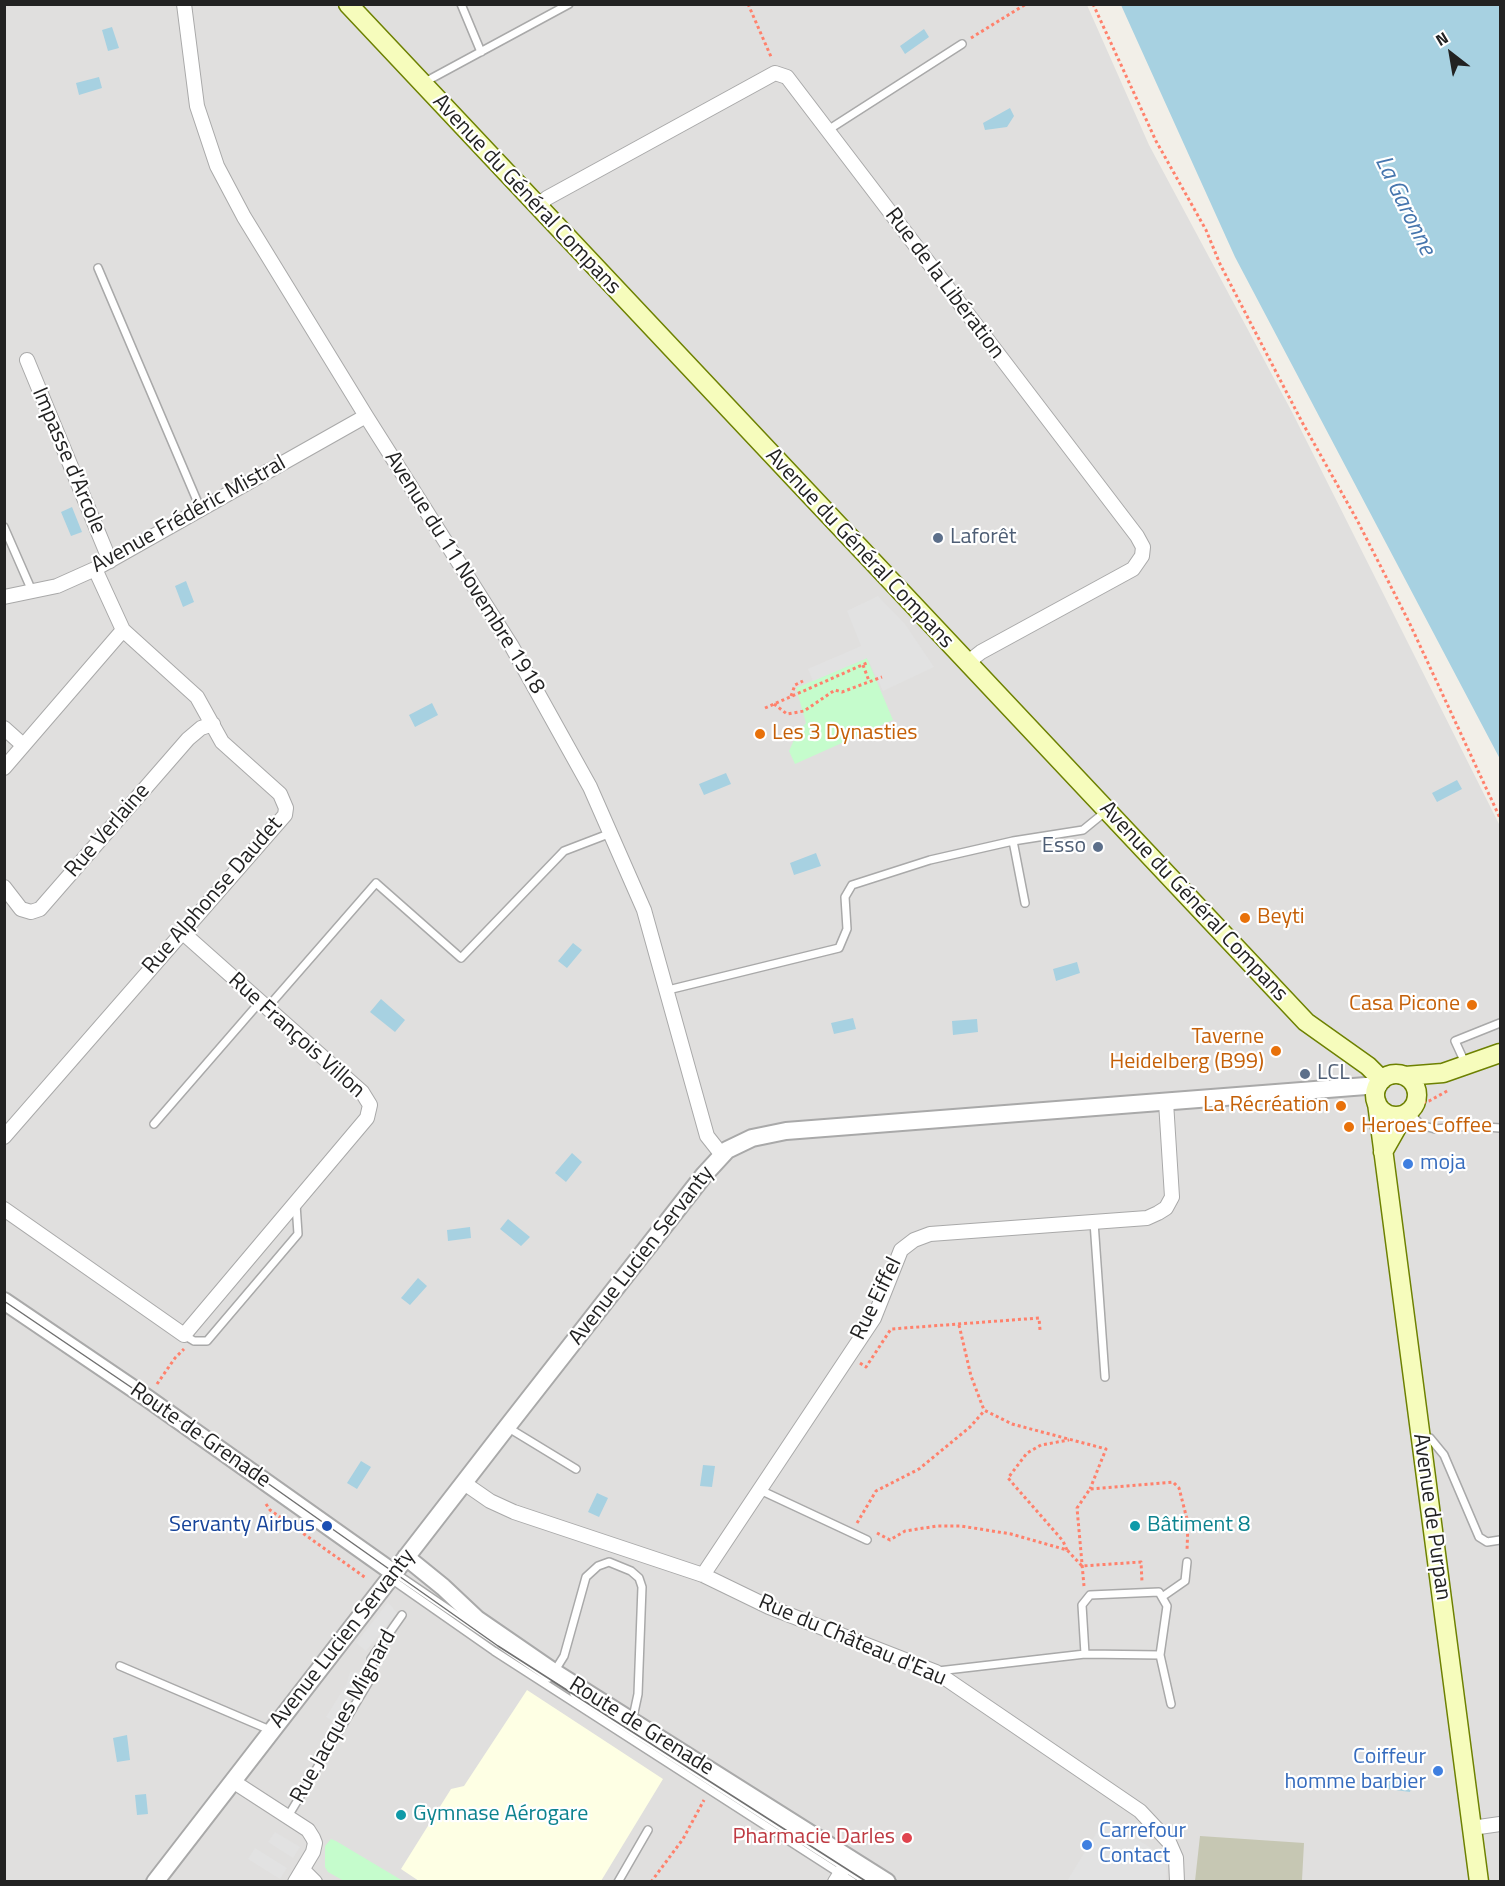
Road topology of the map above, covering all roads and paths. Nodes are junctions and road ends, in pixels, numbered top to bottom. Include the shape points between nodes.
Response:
1 (184, 4) edge
2 (348, 4) edge
3 (461, 4) edge
4 (569, 4) edge
5 (748, 4) edge
6 (1026, 4) edge
7 (1093, 4) edge
8 (962, 44) joint
9 (481, 52) junction
10 (775, 73) junction
11 (422, 83) junction
12 (826, 130) junction
13 (537, 207) junction
14 (98, 268) dead end
15 (27, 360) dead end
16 (366, 416) junction
17 (201, 510) junction
18 (4, 527) edge
19 (110, 561) junction
20 (95, 569) junction
21 (33, 593) junction
22 (4, 597) edge
23 (123, 630) junction
24 (869, 662) dead end
25 (967, 663) junction
26 (863, 665) junction
27 (882, 676) dead end
28 (803, 681) dead end
29 (869, 681) junction
30 (791, 696) junction
31 (774, 704) junction
32 (765, 708) dead end
33 (213, 724) junction
34 (4, 728) edge
35 (23, 745) junction
36 (4, 768) edge
37 (1107, 810) junction
38 (1500, 818) edge
39 (611, 833) junction
40 (1012, 842) junction
41 (4, 887) edge
42 (1025, 903) dead end
43 (182, 932) junction
44 (668, 990) junction
45 (263, 1006) junction
46 (1500, 1023) edge
47 (1500, 1053) edge
48 (1466, 1065) junction
49 (1443, 1073) junction
50 (1405, 1076) junction
51 (1379, 1089) junction
52 (1450, 1090) dead end
53 (1166, 1102) junction
54 (1411, 1108) junction
55 (154, 1124) dead end
56 (1500, 1128) edge
57 (4, 1137) edge
58 (1383, 1152) junction
59 (722, 1155) junction
60 (296, 1204) junction
61 (4, 1209) edge
62 (1094, 1222) junction
63 (4, 1301) edge
64 (4, 1310) edge
65 (959, 1325) junction
66 (1040, 1330) dead end
67 (189, 1338) junction
68 (849, 1356) junction
69 (1105, 1377) dead end
70 (147, 1398) junction
71 (984, 1410) junction
72 (507, 1427) junction
73 (1420, 1436) junction
74 (1071, 1439) junction
75 (576, 1469) dead end
76 (464, 1483) junction
77 (1090, 1489) junction
78 (760, 1490) junction
79 (261, 1501) dead end
80 (852, 1533) junction
81 (867, 1540) joint
82 (1500, 1540) edge
83 (1067, 1550) junction
84 (406, 1557) junction
85 (1187, 1562) joint
86 (1082, 1566) junction
87 (392, 1575) junction
88 (703, 1575) junction
89 (366, 1578) dead end
90 (1143, 1592) junction
91 (1090, 1594) junction
92 (1162, 1597) junction
93 (402, 1615) dead end
94 (1085, 1654) junction
95 (1160, 1655) junction
96 (120, 1666) dead end
97 (554, 1672) junction
98 (936, 1672) junction
99 (1171, 1704) dead end
100 (632, 1722) junction
101 (273, 1731) junction
102 (234, 1782) junction
103 (706, 1796) dead end
104 (287, 1818) junction
105 (1500, 1824) edge
106 (1472, 1828) junction
107 (648, 1830) dead end
108 (842, 1870) edge
109 (299, 1876) edge
110 (156, 1881) edge
111 (315, 1881) edge
112 (618, 1881) edge
113 (651, 1881) edge
114 (853, 1881) edge
115 (867, 1881) edge
116 (887, 1881) edge
117 (1177, 1881) edge
118 (1479, 1881) edge

1 - 16 street, Avenue du 11 Novembre 1918 via 197,106 217,166
2 - 11 main road, Avenue du Général Compans
3 - 9 lane
4 - 9 lane
5 - 10 path via 771,52
6 - 8 path
7 - 38 path via 1156,141 1409,622
8 - 12 lane
9 - 11 lane
10 - 12 street, Rue de la Libération via 787,77
10 - 13 street
11 - 13 main road, Avenue du Général Compans
12 - 25 street, Rue de la Libération via 1143,548 1133,568
13 - 25 main road, Avenue du Général Compans
14 - 17 lane
15 - 19 street, Impasse d'Arcole
16 - 17 street, Avenue Frédéric Mistral
16 - 39 street, Avenue du 11 Novembre 1918 via 511,645 590,787
17 - 19 street, Avenue Frédéric Mistral
18 - 21 lane
19 - 20 street, Avenue Frédéric Mistral
20 - 21 street, Avenue Frédéric Mistral
20 - 23 street, Rue Alphonse Daudet
21 - 22 street, Avenue Frédéric Mistral
23 - 33 street, Rue Alphonse Daudet via 197,697
23 - 35 street
24 - 26 path
25 - 37 main road, Avenue du Général Compans
26 - 29 path
26 - 30 path
27 - 29 path
28 - 30 path via 795,685
29 - 31 path via 842,692 835,690 804,711 787,714
30 - 31 path
31 - 32 path
33 - 41 street, Rue Verlaine via 188,739 40,909 21,909
33 - 43 street, Rue Alphonse Daudet via 232,753 280,794 285,815
34 - 35 street
35 - 36 street
37 - 40 lane via 1083,830
37 - 51 main road, Avenue du Général Compans via 1306,1022 1368,1066
39 - 44 street, Avenue du 11 Novembre 1918 via 644,910
39 - 45 lane via 564,851 461,958 376,883
40 - 42 lane
40 - 44 lane via 930,860 852,885 845,897 847,929 839,948
43 - 45 street, Rue François Villon
43 - 57 street, Rue Alphonse Daudet
44 - 59 street, Avenue du 11 Novembre 1918 via 707,1136
45 - 55 lane
45 - 60 street, Rue François Villon via 362,1092 370,1105 367,1118
46 - 48 lane via 1455,1041
47 - 48 main road
48 - 49 main road
49 - 50 main road
49 - 54 main road
50 - 51 main road via 1394,1075
50 - 54 main road via 1416,1090
51 - 53 street, Avenue Lucien Servanty
51 - 54 main road via 1388,1115
51 - 58 main road, Avenue de Purpan
52 - 54 path
53 - 59 street, Avenue Lucien Servanty via 786,1131 752,1138
53 - 62 street, Rue Eiffel via 1172,1185 1172,1197 1166,1208 1147,1218
54 - 56 lane via 1421,1125
54 - 58 main road
58 - 73 main road, Avenue de Purpan
59 - 72 street, Avenue Lucien Servanty
60 - 67 street, Rue François Villon
60 - 67 lane via 298,1234 207,1341
61 - 67 street
62 - 68 street, Rue Eiffel via 930,1234 914,1240 901,1251 874,1318
62 - 69 lane
63 - 70 street, Route de Grenade
64 - 87 street, Route de Grenade
65 - 66 path via 1039,1318
65 - 68 path via 891,1329 866,1367
65 - 71 path
67 - 70 path
68 - 78 street, Rue Eiffel
70 - 87 street, Route de Grenade
71 - 74 path via 1012,1424
71 - 80 path via 970,1427 919,1469 876,1491
72 - 75 lane
72 - 76 street, Avenue Lucien Servanty
73 - 82 lane via 1430,1438 1444,1455 1479,1537 1487,1542
73 - 106 main road, Avenue de Purpan
74 - 77 path via 1106,1449
74 - 83 path via 1041,1444 1027,1453 1008,1479
76 - 84 street, Avenue Lucien Servanty
76 - 88 street, Rue du Château d'Eau via 514,1512
77 - 85 path via 1173,1482 1179,1488 1188,1523
77 - 86 path via 1077,1508
78 - 80 lane
78 - 88 street, Rue Eiffel
79 - 89 path
80 - 81 lane
81 - 83 path via 874,1532 890,1540 905,1531 961,1526 1011,1534
83 - 86 path
84 - 87 street, Avenue Lucien Servanty
84 - 97 street, Route de Grenade via 477,1619
85 - 92 lane via 1185,1581
86 - 90 path via 1141,1562
86 - 91 path via 1083,1584
87 - 101 street, Avenue Lucien Servanty
87 - 108 lane
88 - 98 street, Rue du Château d'Eau via 769,1607
90 - 91 lane
90 - 92 lane via 1159,1592
91 - 94 lane via 1082,1605
92 - 95 lane via 1167,1606
93 - 104 lane, Rue Jacques Mignard via 371,1659 374,1673
94 - 95 lane
94 - 98 lane
95 - 99 lane
96 - 101 lane
97 - 100 street, Route de Grenade
97 - 100 lane via 564,1656 586,1576 609,1562 631,1570 642,1587 638,1694
98 - 117 street, Rue du Château d'Eau via 1140,1811 1169,1842 1176,1858
100 - 108 street, Route de Grenade
101 - 102 street, Avenue Lucien Servanty
102 - 104 street, Rue Jacques Mignard
102 - 110 street, Avenue Lucien Servanty
103 - 113 path via 682,1839
104 - 109 street, Rue Jacques Mignard via 308,1830 315,1843
105 - 106 street
106 - 118 main road, Avenue de Purpan
107 - 112 lane
108 - 114 lane
108 - 115 lane
108 - 116 street, Route de Grenade
109 - 111 street

